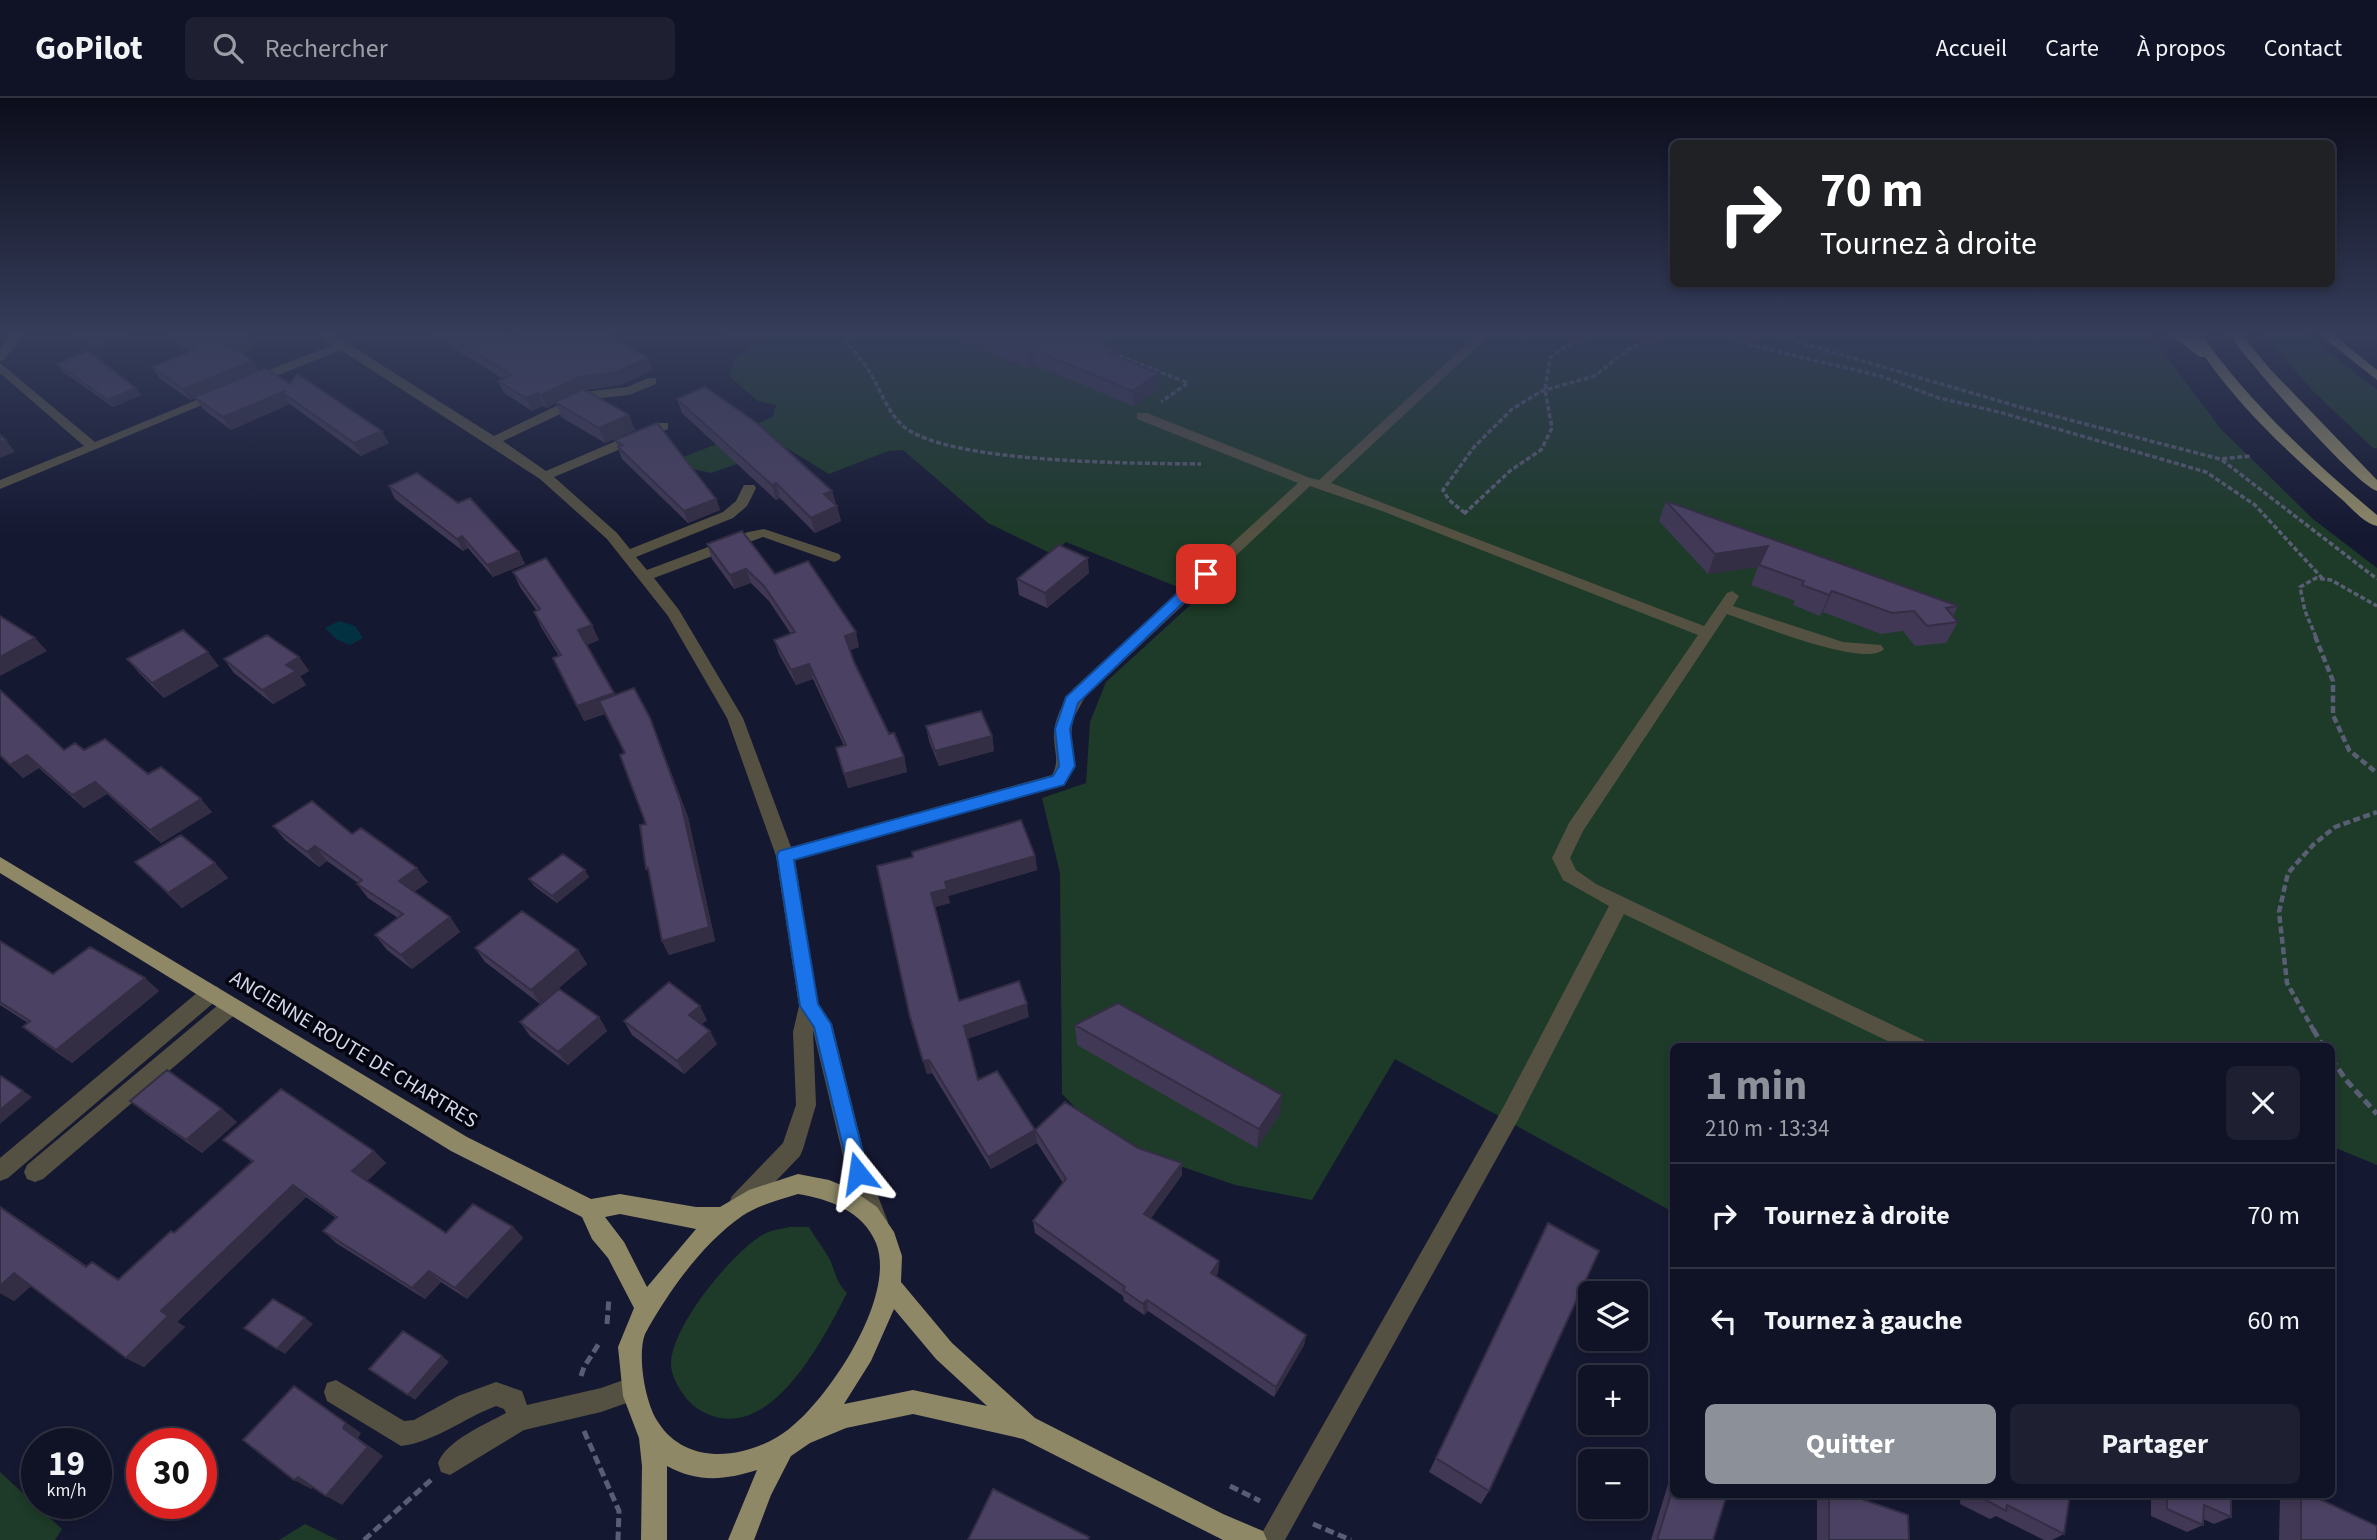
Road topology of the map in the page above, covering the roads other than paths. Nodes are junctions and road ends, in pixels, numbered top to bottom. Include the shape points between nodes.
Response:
1 (39, 400) edge
2 (205, 400) edge
3 (428, 400) edge
4 (578, 400) edge
5 (1409, 400) edge
6 (2245, 400) edge
7 (2291, 400) edge
8 (2301, 410) junction
9 (1142, 416) road end
10 (663, 426) edge
11 (494, 442) junction
12 (92, 446) junction
13 (2377, 471) edge
14 (545, 476) junction
15 (1315, 483) junction
16 (0, 485) edge
17 (2377, 487) edge
18 (749, 488) dead end
19 (2377, 522) edge
20 (628, 555) junction
21 (834, 557) dead end
22 (646, 576) junction
23 (1707, 634) junction
24 (1877, 649) dead end
25 (785, 856) junction
26 (0, 864) edge
27 (1620, 903) junction
28 (211, 993) junction
29 (231, 1006) junction
30 (809, 1006) junction
31 (1911, 1043) edge
32 (0, 1171) edge
33 (35, 1172) dead end
34 (590, 1210) junction
35 (729, 1213) junction
36 (878, 1226) junction
37 (890, 1286) junction
38 (646, 1308) junction
39 (632, 1389) junction
40 (336, 1392) dead end
41 (520, 1419) junction
42 (1026, 1427) junction
43 (651, 1434) junction
44 (791, 1442) junction
45 (450, 1464) road end
46 (654, 1540) edge
47 (741, 1540) edge
48 (1254, 1540) edge
49 (1271, 1540) edge

1 - 12 street
2 - 12 street
3 - 11 street
4 - 11 street
5 - 15 street
6 - 19 main road via 2307,464
7 - 8 main road
8 - 13 main road
8 - 17 main road via 2328,443
9 - 15 street
10 - 14 street
11 - 14 street
12 - 16 street
14 - 20 street
15 - 23 street
15 - 25 street via 1072,701 1062,729 1067,766 1058,780
18 - 20 street via 742,503 728,515
20 - 22 street
21 - 22 street via 764,534 753,535
22 - 25 street via 704,659 735,718
23 - 24 street via 1728,602 1842,647
23 - 27 street via 1575,828 1561,858 1569,875
25 - 30 street
26 - 28 main road, ANCIENNE ROUTE DE CHARTRES
27 - 31 street
27 - 49 street via 1511,1113
28 - 29 main road, ANCIENNE ROUTE DE CHARTRES
28 - 32 street
29 - 33 street
29 - 34 main road, ANCIENNE ROUTE DE CHARTRES via 459,1144
30 - 35 street via 803,1032 806,1105 792,1149
30 - 36 street via 822,1024 854,1161
34 - 35 main road via 620,1204 696,1218
34 - 38 main road
35 - 36 main road via 798,1184 822,1186 863,1208
35 - 38 main road via 711,1227
36 - 37 main road via 892,1257
37 - 42 main road via 944,1351
37 - 44 main road via 845,1384
38 - 39 main road via 630,1342
39 - 41 street
39 - 43 main road
40 - 41 street via 401,1434 417,1432 496,1394 513,1400
41 - 45 street
42 - 44 main road via 913,1402 845,1416
42 - 48 main road
43 - 44 main road via 667,1454 715,1469 750,1461
43 - 46 main road
44 - 47 main road via 761,1488

